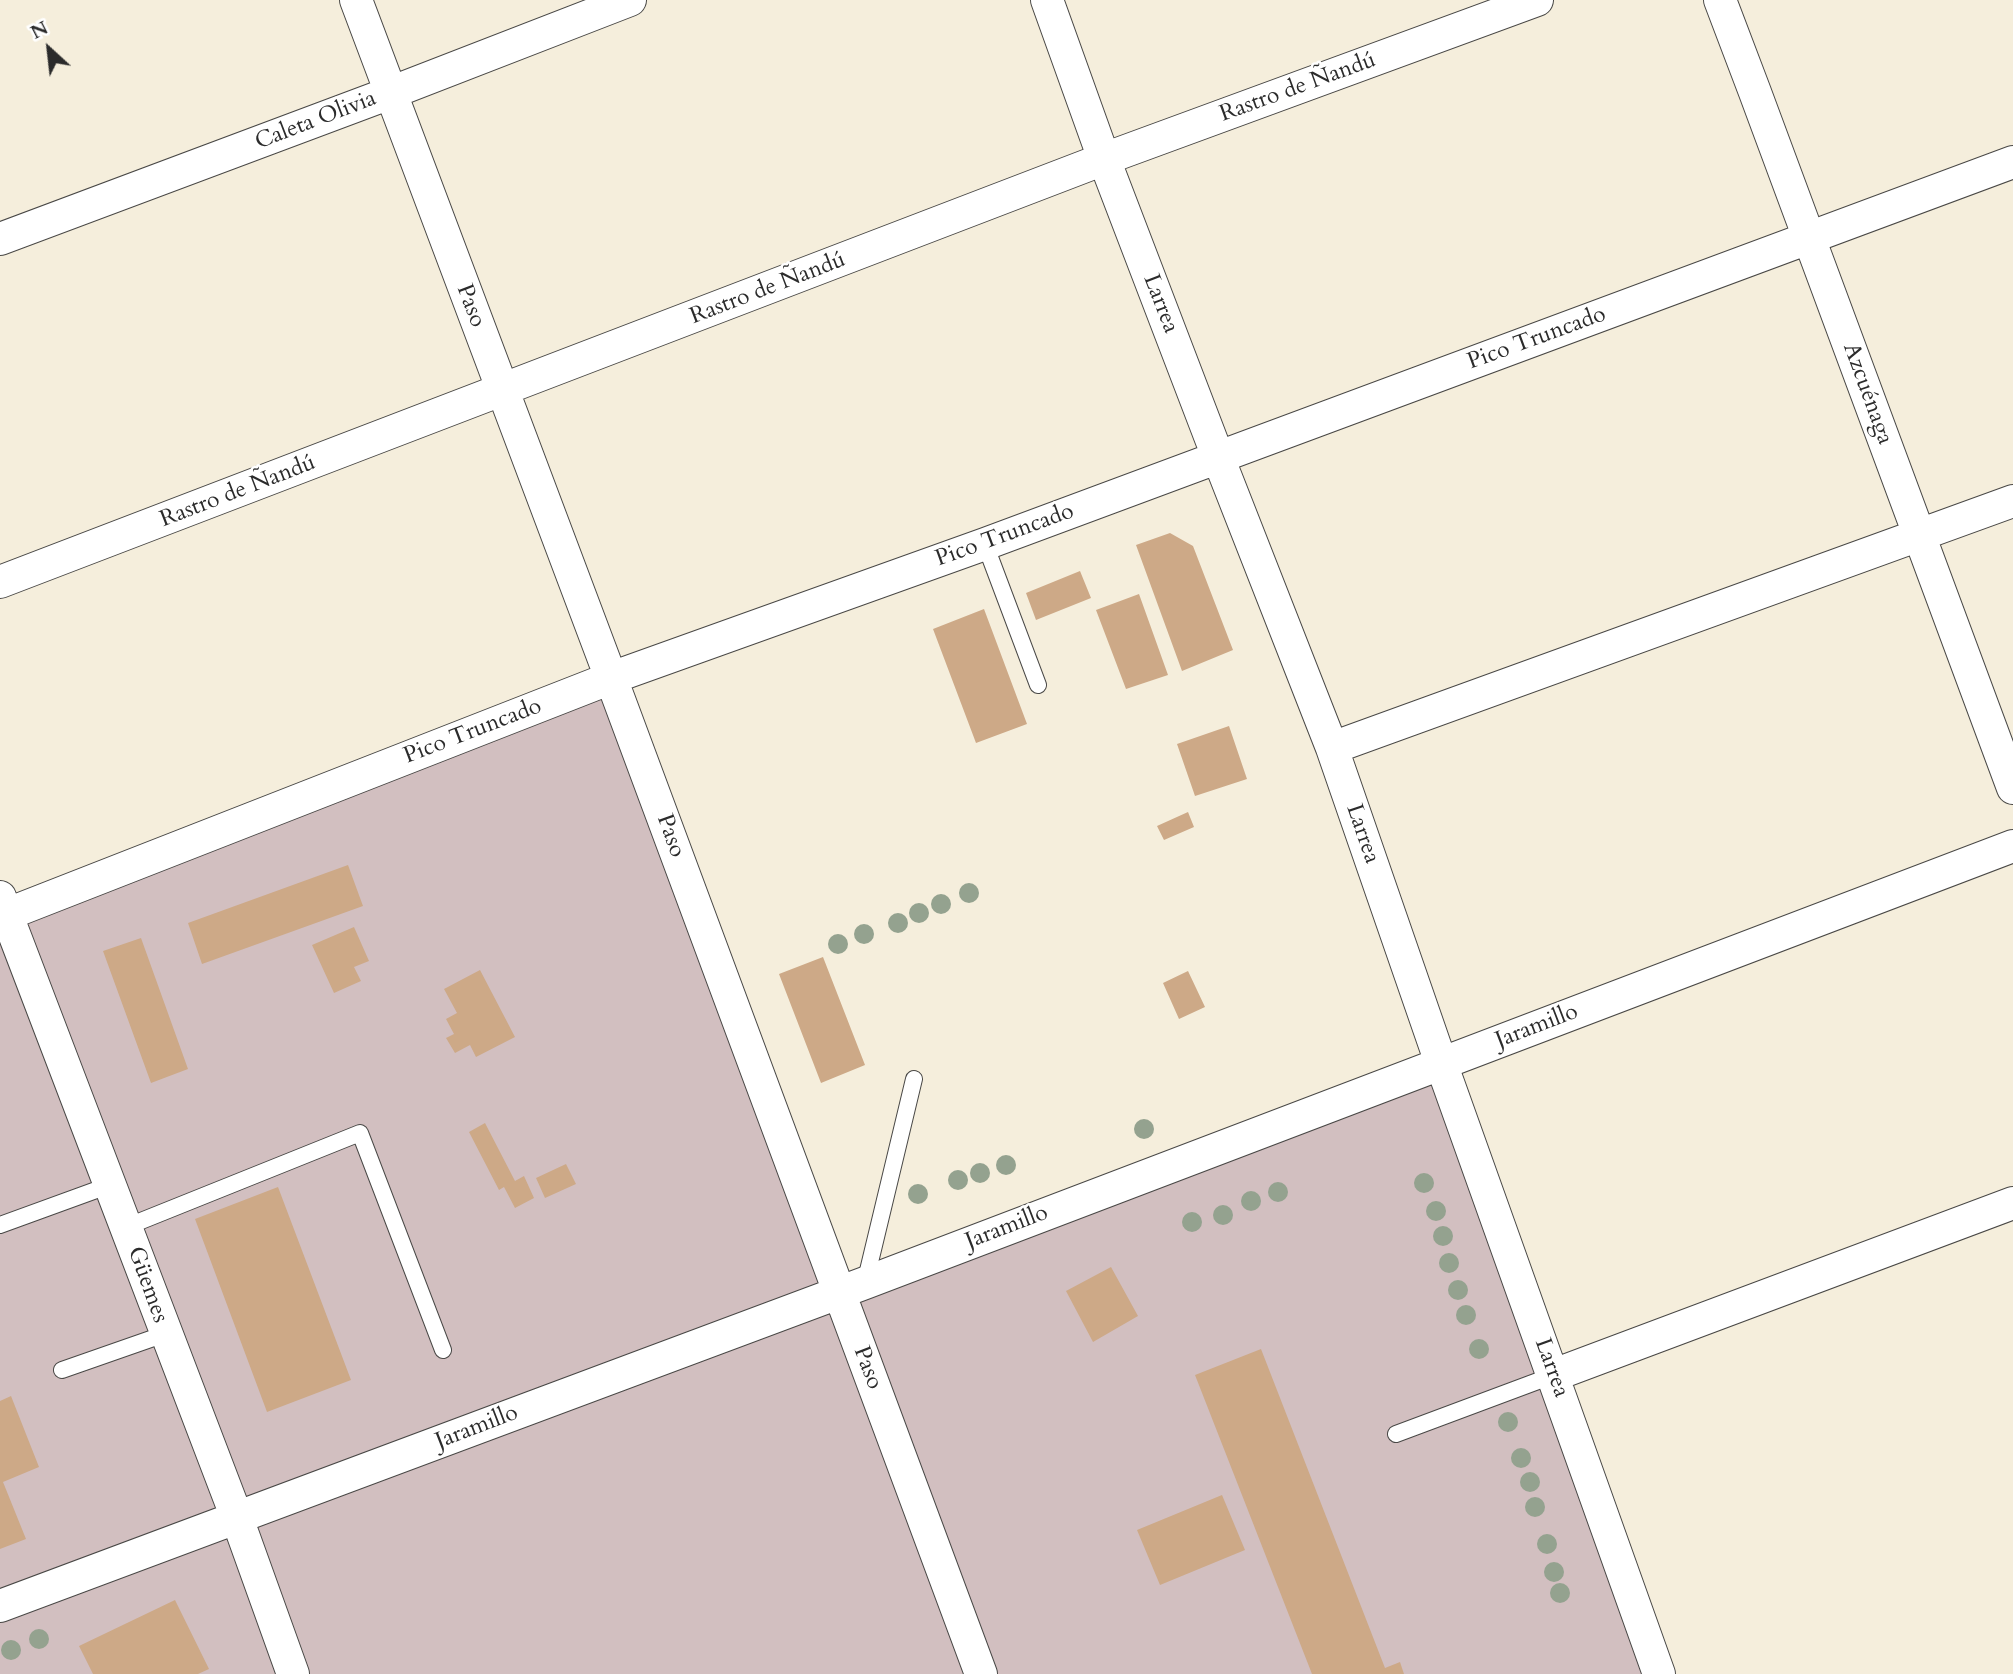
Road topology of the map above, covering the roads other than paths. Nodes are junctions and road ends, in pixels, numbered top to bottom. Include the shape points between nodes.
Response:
1 (356, 0) edge
2 (630, 0) edge
3 (1046, 0) edge
4 (1537, 0) edge
5 (1720, 0) edge
6 (390, 93) junction
7 (1104, 159) junction
8 (2013, 162) edge
9 (1811, 238) junction
10 (0, 239) edge
11 (502, 391) junction
12 (1218, 457) junction
13 (2013, 501) edge
14 (1918, 535) junction
15 (985, 544) junction
16 (0, 582) edge
17 (611, 678) junction
18 (1038, 685) dead end
19 (1332, 748) junction
20 (2013, 788) edge
21 (2013, 846) edge
22 (2, 909) edge
23 (1441, 1063) junction
24 (914, 1079) dead end
25 (110, 1185) junction
26 (2013, 1203) edge
27 (0, 1225) edge
28 (126, 1227) junction
29 (852, 1287) junction
30 (165, 1334) junction
31 (443, 1350) dead end
32 (62, 1370) dead end
33 (1554, 1375) junction
34 (1396, 1434) dead end
35 (237, 1518) junction
36 (0, 1606) edge
37 (293, 1674) edge
38 (981, 1674) edge
39 (1659, 1674) edge

1 - 6 street, Paso
2 - 6 street, Caleta Olivia
3 - 7 street, Larrea
4 - 7 street, Rastro de Ñandú
5 - 9 street, Azcuénaga
6 - 10 street, Caleta Olivia
6 - 11 street, Paso
7 - 11 street, Rastro de Ñandú
7 - 12 street, Larrea
8 - 9 street, Pico Truncado
9 - 12 street, Pico Truncado
9 - 14 street, Azcuénaga
11 - 16 street, Rastro de Ñandú
11 - 17 street, Paso
12 - 15 street, Pico Truncado
12 - 19 street, Larrea
13 - 14 street
14 - 19 street
14 - 20 street, Azcuénaga
15 - 17 street, Pico Truncado
15 - 18 lane
17 - 22 street, Pico Truncado
17 - 29 street, Paso
19 - 23 street, Larrea
21 - 23 street, Jaramillo
22 - 25 street, Güemes
23 - 29 street, Jaramillo
23 - 33 street, Larrea
24 - 29 lane
25 - 27 lane
25 - 28 street, Güemes
26 - 33 street
28 - 30 street, Güemes
28 - 31 lane via 360,1133
29 - 35 street, Jaramillo
29 - 38 street, Paso
30 - 32 lane
30 - 35 street, Güemes
33 - 34 lane
33 - 39 street, Larrea
35 - 36 street, Jaramillo
35 - 37 street, Güemes

